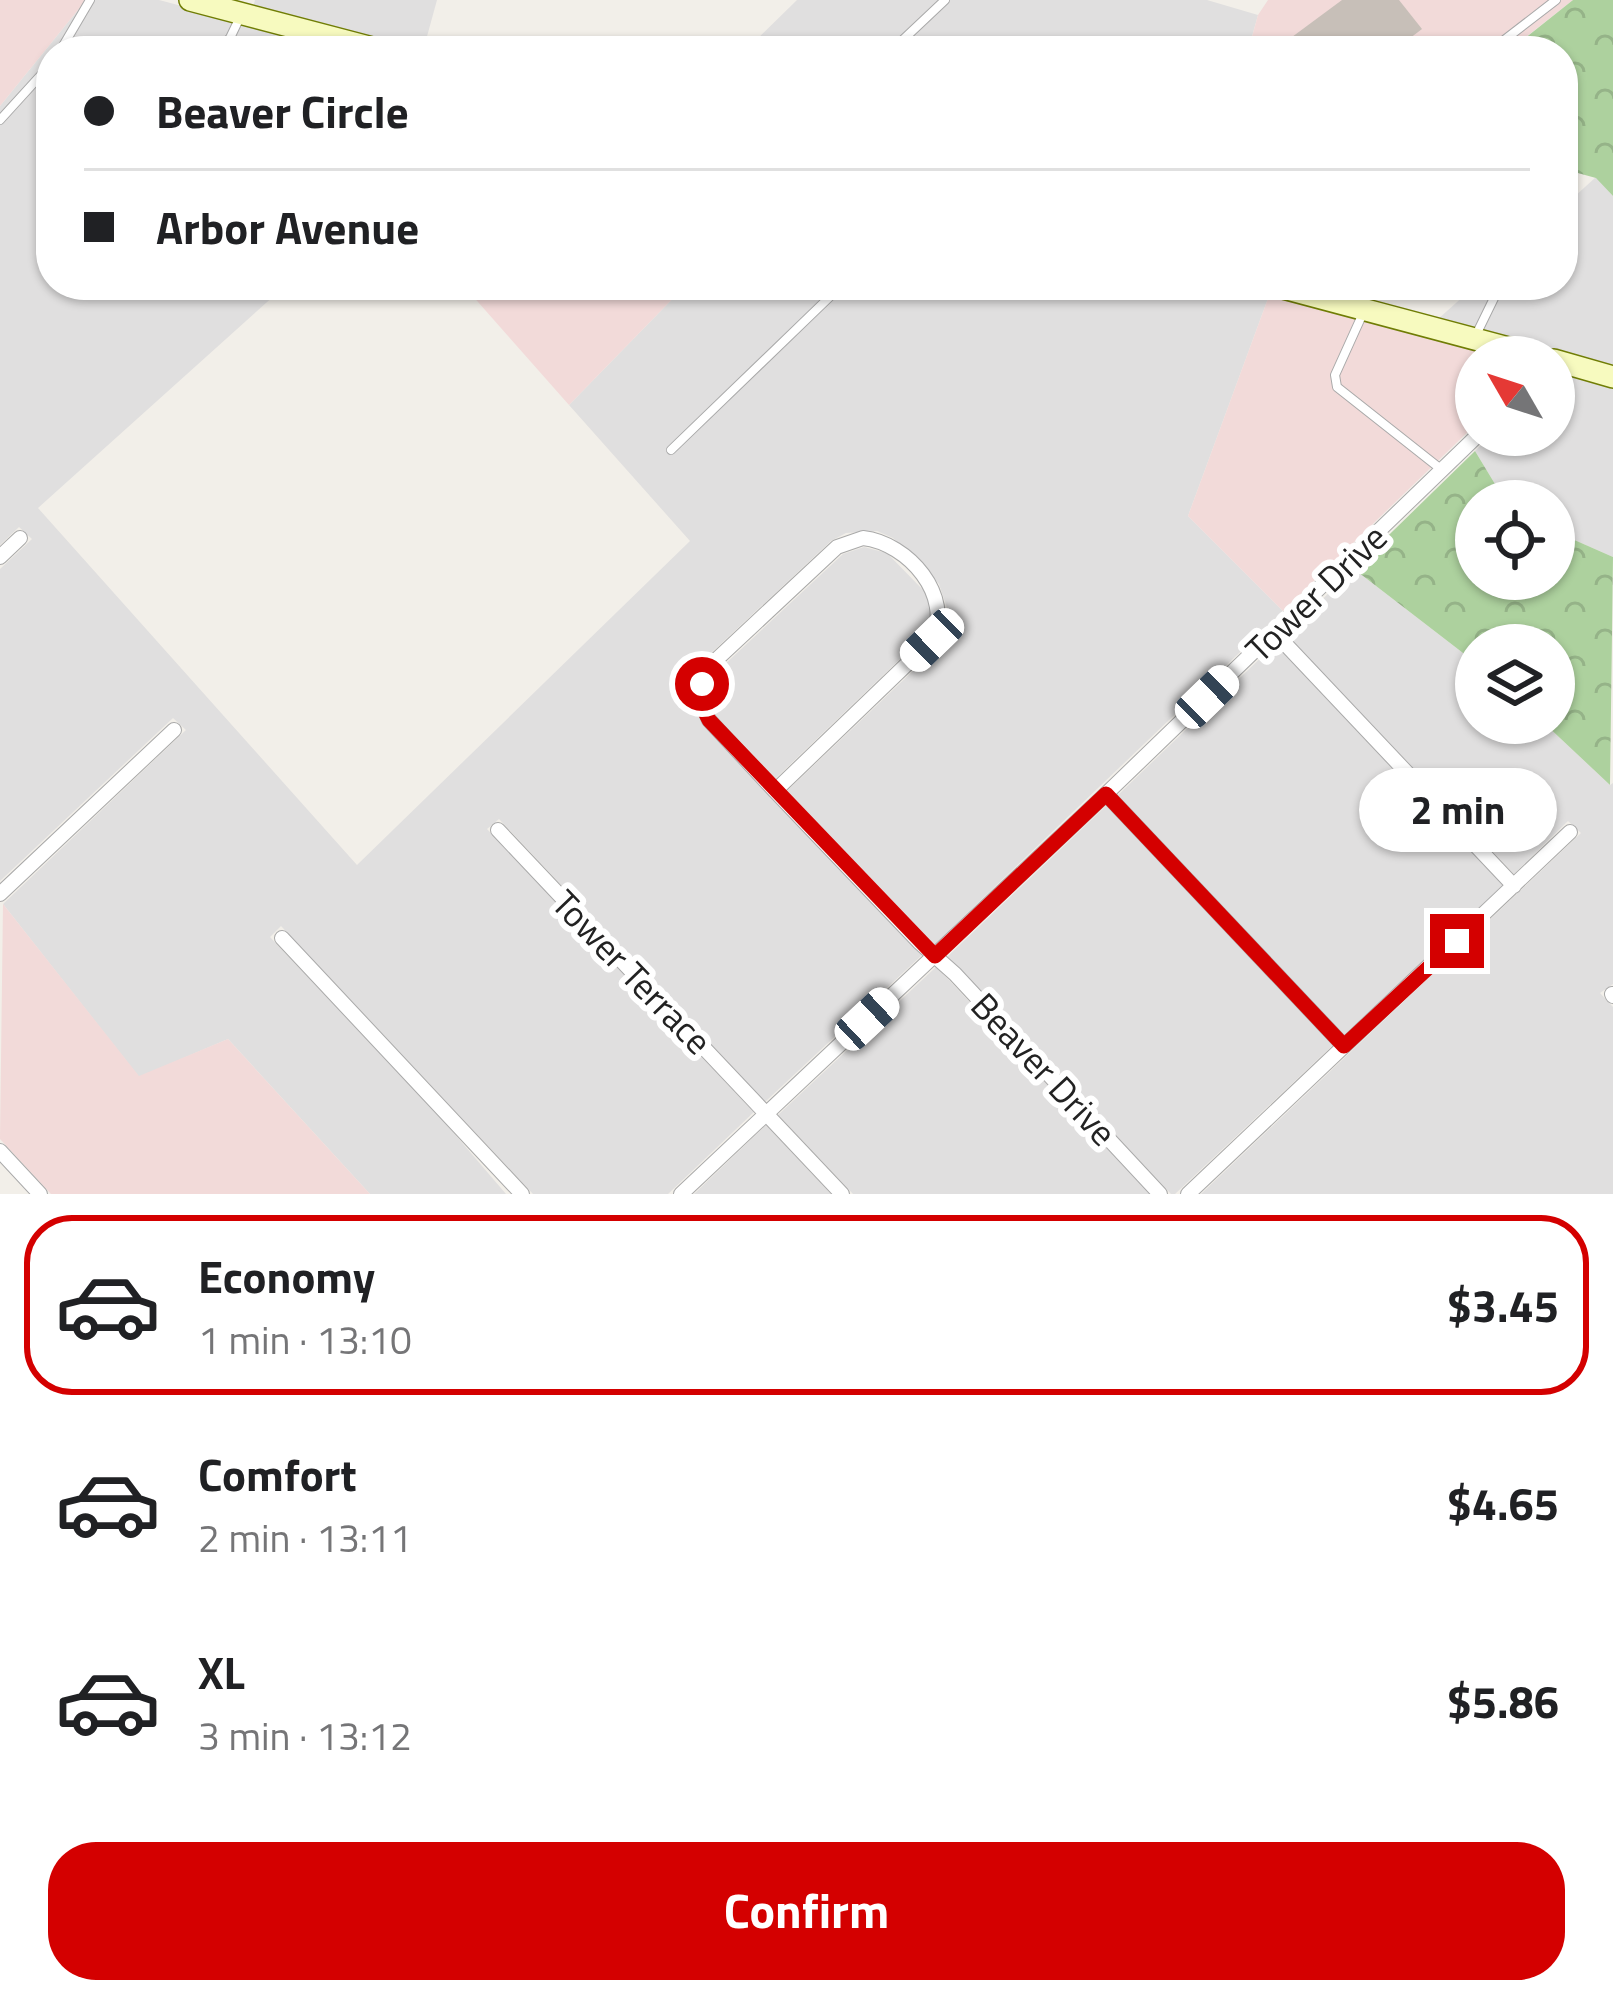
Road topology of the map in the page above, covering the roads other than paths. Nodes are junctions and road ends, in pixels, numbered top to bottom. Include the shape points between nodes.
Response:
1 (90, 0) edge
2 (190, 0) edge
3 (945, 0) edge
4 (1556, 0) edge
5 (244, 7) edge
6 (69, 36) edge
7 (231, 36) edge
8 (336, 36) edge
9 (907, 36) edge
10 (1509, 36) edge
11 (36, 80) edge
12 (0, 120) edge
13 (827, 300) edge
14 (1338, 300) edge
15 (1493, 300) edge
16 (1365, 310) junction
17 (1466, 336) edge
18 (1475, 336) edge
19 (1575, 366) edge
20 (1613, 376) edge
21 (671, 451) dead end
22 (1456, 456) edge
23 (1442, 470) junction
24 (20, 538) dead end
25 (0, 557) edge
26 (1274, 632) junction
27 (174, 730) dead end
28 (776, 790) junction
29 (1106, 794) junction
30 (498, 830) dead end
31 (1570, 832) dead end
32 (1514, 886) junction
33 (0, 894) edge
34 (281, 938) dead end
35 (935, 956) junction
36 (1344, 1046) junction
37 (766, 1113) junction
38 (0, 1150) edge
39 (40, 1194) edge
40 (522, 1194) edge
41 (681, 1194) edge
42 (842, 1194) edge
43 (1160, 1194) edge
44 (1188, 1194) edge

1 - 6 lane
2 - 5 main road
3 - 9 lane
4 - 10 lane
5 - 7 lane
5 - 8 main road
11 - 12 lane
13 - 21 lane
14 - 16 main road
15 - 18 lane
16 - 17 main road
16 - 23 lane via 1337,387
19 - 20 main road
22 - 23 street, Tower Drive
23 - 26 street, Tower Drive
24 - 25 street
26 - 29 street, Tower Drive
26 - 32 street
27 - 33 street
28 - 28 street, Beaver Drive via 709,720 701,697 707,672 837,547 863,538 891,545 933,589 938,628
28 - 35 street, Beaver Drive
29 - 35 street, Tower Drive
29 - 36 street
30 - 37 street, Tower Terrace
31 - 32 street
32 - 36 street
34 - 40 street
35 - 37 street, Tower Drive
35 - 43 street, Beaver Drive
36 - 44 street
37 - 41 street, Tower Drive
37 - 42 street, Tower Terrace
38 - 39 street

